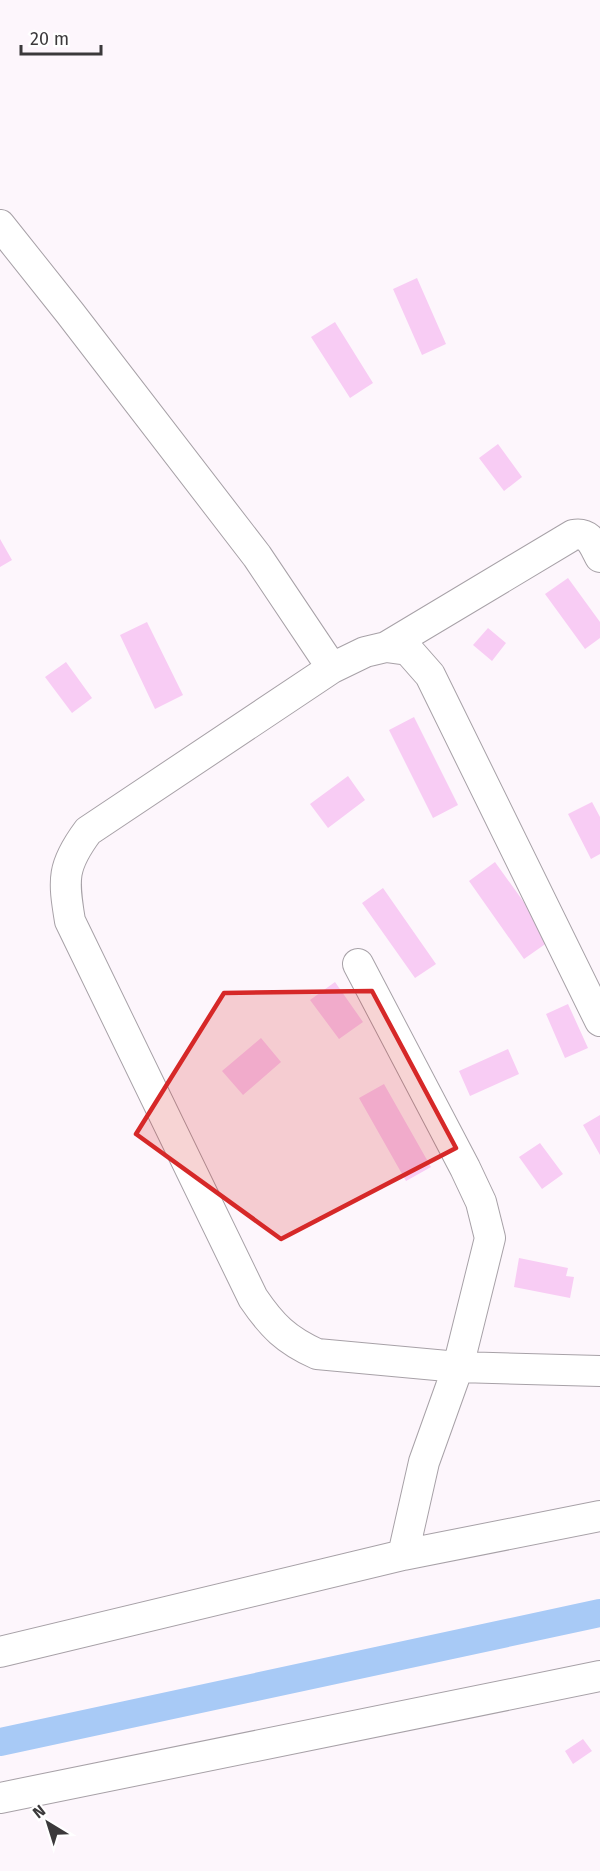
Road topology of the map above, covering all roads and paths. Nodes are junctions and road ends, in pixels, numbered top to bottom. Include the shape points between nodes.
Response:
1 (0, 225) edge
2 (600, 557) edge
3 (386, 647) junction
4 (332, 668) junction
5 (358, 964) dead end
6 (600, 1021) edge
7 (458, 1367) junction
8 (600, 1371) edge
9 (600, 1516) edge
10 (403, 1555) junction
11 (0, 1652) edge
12 (600, 1676) edge
13 (0, 1798) edge

1 - 4 street via 257,556
2 - 3 street via 589,538 573,536
3 - 4 street
3 - 6 street via 408,650 430,675
4 - 7 street via 88,831 72,852 64,885 75,931 252,1298 268,1321 298,1346 317,1354
5 - 7 street via 465,1168 481,1202 490,1238
7 - 8 street
7 - 10 street via 424,1462
9 - 10 street
10 - 11 street
12 - 13 street

